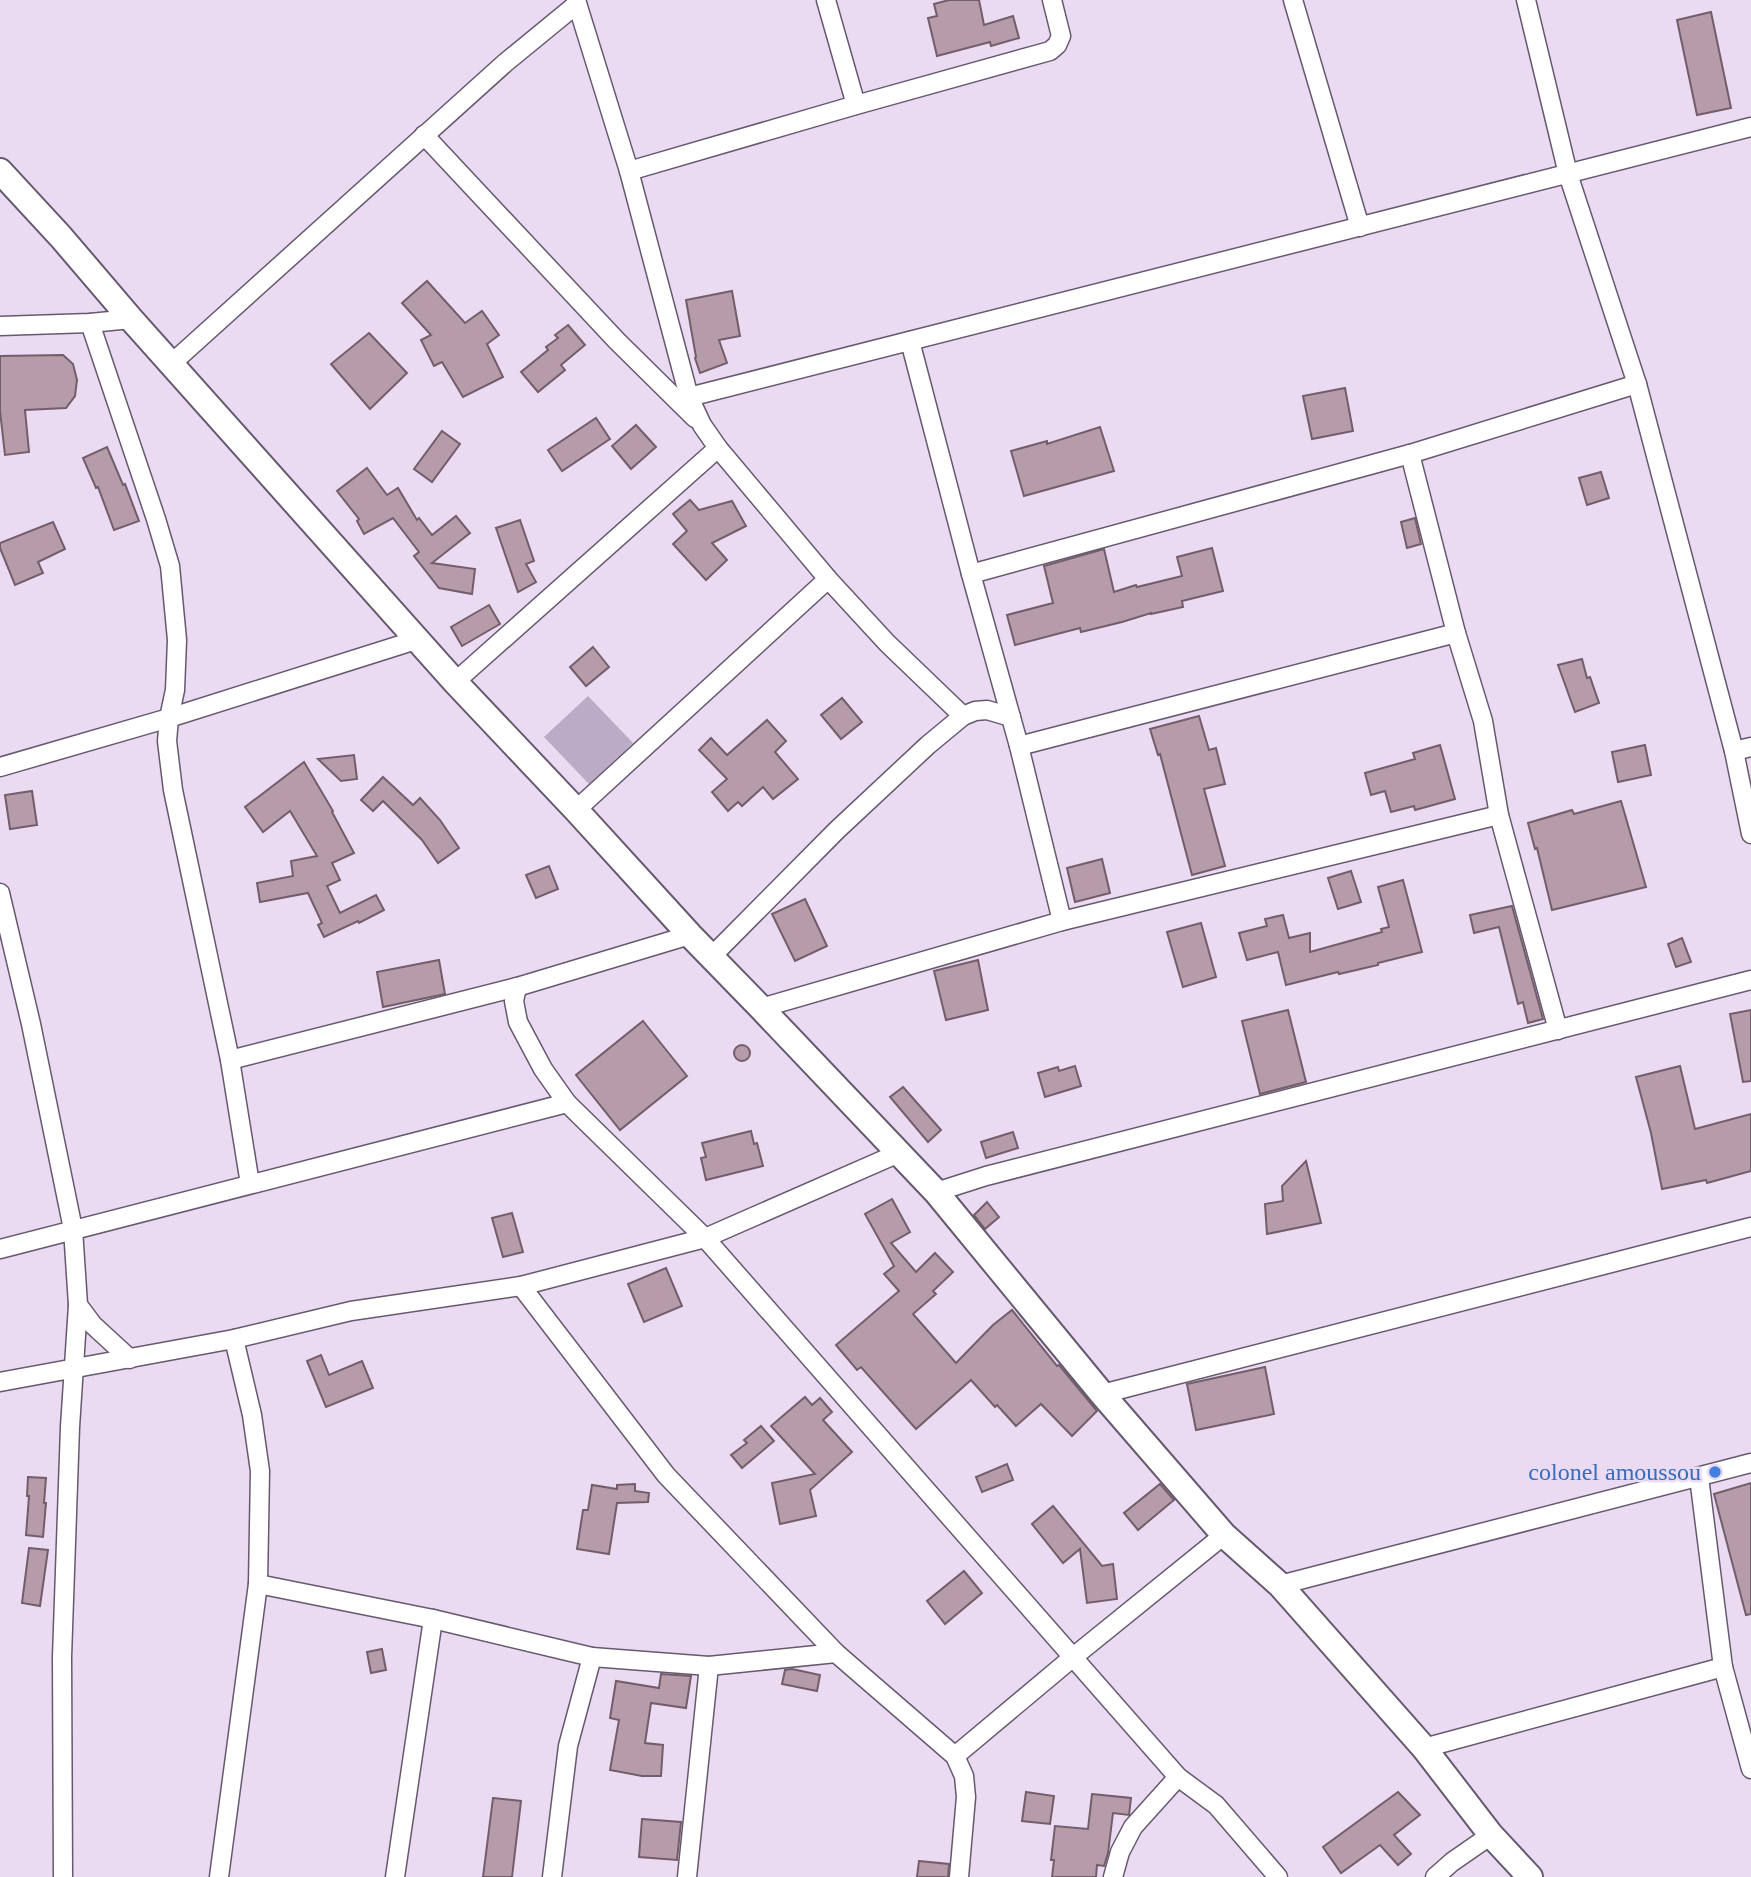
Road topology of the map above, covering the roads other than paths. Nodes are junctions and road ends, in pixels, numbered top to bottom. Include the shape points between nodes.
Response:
1 (826, 0) edge
2 (1052, 0) edge
3 (1293, 0) edge
4 (1526, 0) edge
5 (576, 2) edge
6 (856, 105) junction
7 (1751, 127) edge
8 (424, 135) junction
9 (0, 171) edge
10 (629, 171) junction
11 (1568, 174) junction
12 (1360, 227) junction
13 (131, 319) junction
14 (90, 323) junction
15 (0, 326) edge
16 (910, 341) junction
17 (171, 364) junction
18 (1637, 384) junction
19 (689, 397) junction
20 (702, 425) junction
21 (718, 448) junction
22 (1410, 454) junction
23 (971, 574) junction
24 (828, 579) junction
25 (1457, 633) junction
26 (416, 640) junction
27 (455, 682) junction
28 (963, 716) junction
29 (1011, 717) junction
30 (169, 718) junction
31 (1019, 746) junction
32 (1743, 749) edge
33 (0, 767) edge
34 (576, 810) junction
35 (1499, 815) junction
36 (1751, 834) edge
37 (0, 893) edge
38 (1062, 921) junction
39 (690, 935) junction
40 (712, 956) junction
41 (1751, 980) edge
42 (517, 988) junction
43 (761, 1007) junction
44 (1558, 1030) junction
45 (230, 1060) junction
46 (567, 1103) junction
47 (899, 1153) junction
48 (250, 1184) junction
49 (936, 1192) junction
50 (1751, 1227) edge
51 (73, 1229) junction
52 (705, 1238) junction
53 (0, 1249) edge
54 (521, 1286) junction
55 (78, 1304) junction
56 (234, 1339) junction
57 (130, 1359) junction
58 (73, 1369) junction
59 (0, 1382) edge
60 (1102, 1394) junction
61 (1751, 1463) edge
62 (1699, 1477) junction
63 (1224, 1535) junction
64 (258, 1584) junction
65 (1280, 1585) junction
66 (433, 1619) junction
67 (836, 1653) junction
68 (592, 1657) junction
69 (1072, 1658) junction
70 (709, 1666) junction
71 (1723, 1667) junction
72 (1424, 1748) junction
73 (955, 1756) junction
74 (1751, 1769) edge
75 (1178, 1777) junction
76 (1491, 1835) junction
77 (63, 1877) edge
78 (219, 1877) edge
79 (395, 1877) edge
80 (552, 1877) edge
81 (687, 1877) edge
82 (959, 1877) edge
83 (1113, 1877) edge
84 (1278, 1877) edge
85 (1435, 1877) edge
86 (1530, 1877) edge

1 - 6 street
2 - 6 street via 1061,36 1050,51
3 - 12 street
4 - 11 street
5 - 8 street
5 - 10 street
6 - 10 street
7 - 11 street
8 - 17 street
8 - 20 street
9 - 13 street
10 - 19 street
11 - 12 street
11 - 18 street
12 - 16 street
13 - 14 street
13 - 17 street
14 - 15 street
14 - 30 street via 170,566 177,640
16 - 19 street
16 - 23 street
17 - 26 street
18 - 22 street
18 - 32 street
19 - 20 street
20 - 21 street
21 - 24 street
21 - 27 street
22 - 23 street
22 - 25 street
23 - 29 street
24 - 28 street
24 - 34 street
25 - 31 street
25 - 35 street via 1483,721
26 - 27 street
26 - 30 street
27 - 34 street
28 - 29 street via 987,710
28 - 40 street via 837,831
29 - 31 street
30 - 33 street
30 - 45 street via 173,790
31 - 38 street
32 - 36 street
34 - 39 street
35 - 38 street
35 - 44 street
37 - 51 street
38 - 43 street
39 - 40 street
39 - 42 street
40 - 43 street
41 - 44 street
42 - 45 street
42 - 46 street via 518,1022 542,1069
43 - 47 street
44 - 49 street
45 - 48 street
46 - 48 street
46 - 52 street
47 - 49 street
47 - 52 street
48 - 51 street
49 - 60 street
50 - 60 street
51 - 53 street
51 - 55 street
52 - 54 street
52 - 69 street
54 - 56 street via 351,1311
54 - 67 street via 666,1475
55 - 57 street via 93,1325
55 - 58 street
56 - 57 street
56 - 64 street via 260,1471
57 - 58 street
58 - 59 street
58 - 77 street via 62,1657
60 - 63 street
61 - 62 street
62 - 65 street
62 - 71 street
63 - 65 street
63 - 69 street
64 - 66 street
64 - 78 street
65 - 72 street
66 - 68 street
66 - 79 street
67 - 70 street
67 - 73 street
68 - 70 street
68 - 80 street via 568,1746
69 - 73 street
69 - 75 street
70 - 81 street
71 - 72 street
71 - 74 street
72 - 76 street
73 - 82 street via 964,1776 966,1797
75 - 83 street via 1133,1827
75 - 84 street via 1216,1805
76 - 85 street
76 - 86 street

